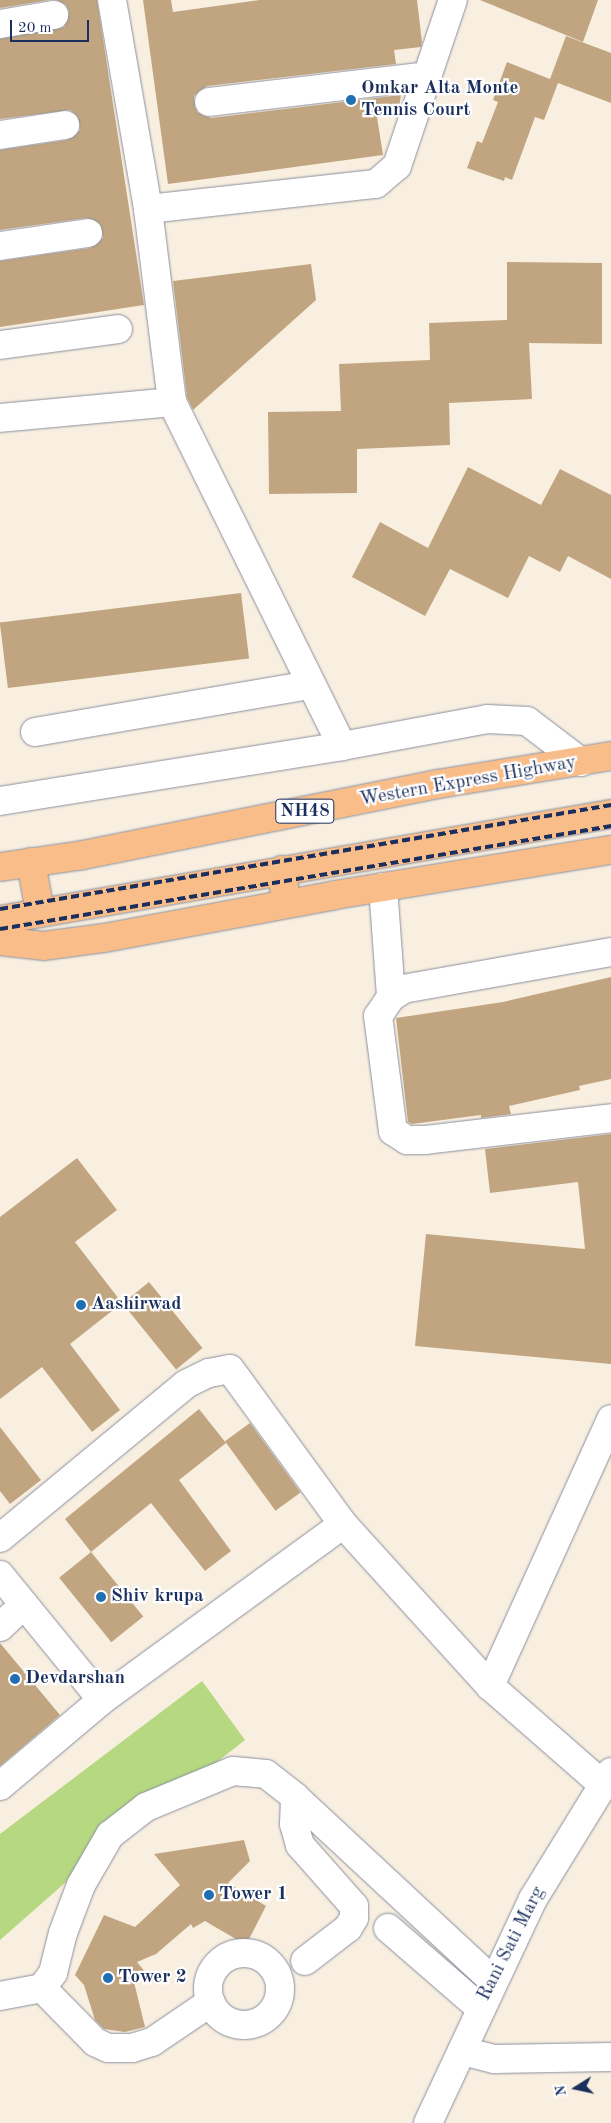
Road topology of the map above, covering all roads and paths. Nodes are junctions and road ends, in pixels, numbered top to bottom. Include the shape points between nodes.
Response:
1 (112, 0) edge
2 (453, 0) edge
3 (54, 15) dead end
4 (0, 24) edge
5 (427, 76) junction
6 (209, 102) dead end
7 (65, 125) dead end
8 (0, 135) edge
9 (148, 208) junction
10 (88, 233) dead end
11 (0, 246) edge
12 (118, 330) dead end
13 (0, 345) edge
14 (172, 402) junction
15 (0, 418) edge
16 (311, 685) junction
17 (35, 732) dead end
18 (342, 746) junction
19 (611, 756) edge
20 (582, 762) junction
21 (1, 796) edge
22 (611, 814) edge
23 (611, 850) edge
24 (31, 862) junction
25 (0, 867) edge
26 (282, 870) junction
27 (382, 887) junction
28 (286, 904) junction
29 (40, 912) junction
30 (0, 920) edge
31 (0, 941) edge
32 (611, 952) edge
33 (391, 997) junction
34 (611, 1118) edge
35 (611, 1419) edge
36 (343, 1524) junction
37 (0, 1538) edge
38 (0, 1575) edge
39 (24, 1605) junction
40 (0, 1627) edge
41 (490, 1686) junction
42 (102, 1700) junction
43 (607, 1778) edge
44 (0, 1786) edge
45 (294, 1797) junction
46 (388, 1928) dead end
47 (305, 1961) dead end
48 (493, 1980) junction
49 (42, 1988) junction
50 (0, 1996) edge
51 (211, 2002) dead end
52 (480, 2008) junction
53 (462, 2051) junction
54 (611, 2057) edge
55 (428, 2123) edge

1 - 9 street
2 - 5 street
3 - 4 street
5 - 6 street
5 - 9 street via 397,166 376,184
7 - 8 street
9 - 14 street
10 - 11 street
12 - 13 street
14 - 15 street
14 - 16 street
16 - 17 street
16 - 18 street
18 - 20 street via 486,719 527,721
18 - 21 street
19 - 20 main road, Western Express Highway / NH48
20 - 24 main road, Western Express Highway / NH48 via 438,784 83,855
22 - 26 main road
23 - 27 main road
24 - 25 main road, Western Express Highway / NH48
24 - 29 main road
26 - 28 main road
26 - 29 main road
27 - 28 main road
27 - 33 street
28 - 31 main road via 104,938 42,946
29 - 30 main road
32 - 33 street via 404,989
33 - 34 street via 378,1016 393,1131 407,1140
35 - 41 street
36 - 37 street via 230,1369 209,1373 186,1384
36 - 41 street
36 - 42 street
38 - 39 street
39 - 40 street
39 - 42 street
41 - 43 street
42 - 44 street
43 - 48 street, Rani Sati Marg via 532,1899
45 - 47 street via 294,1824 300,1845 354,1906 354,1918 348,1928
45 - 48 street
45 - 49 street via 266,1774 233,1771 146,1807 110,1835 81,1885 63,1933 53,1974
46 - 52 street
48 - 52 street, Rani Sati Marg
49 - 50 street
49 - 51 street via 95,2042 108,2048 132,2048 152,2042
52 - 53 street, Rani Sati Marg
53 - 54 street via 494,2059
53 - 55 street, Rani Sati Marg

